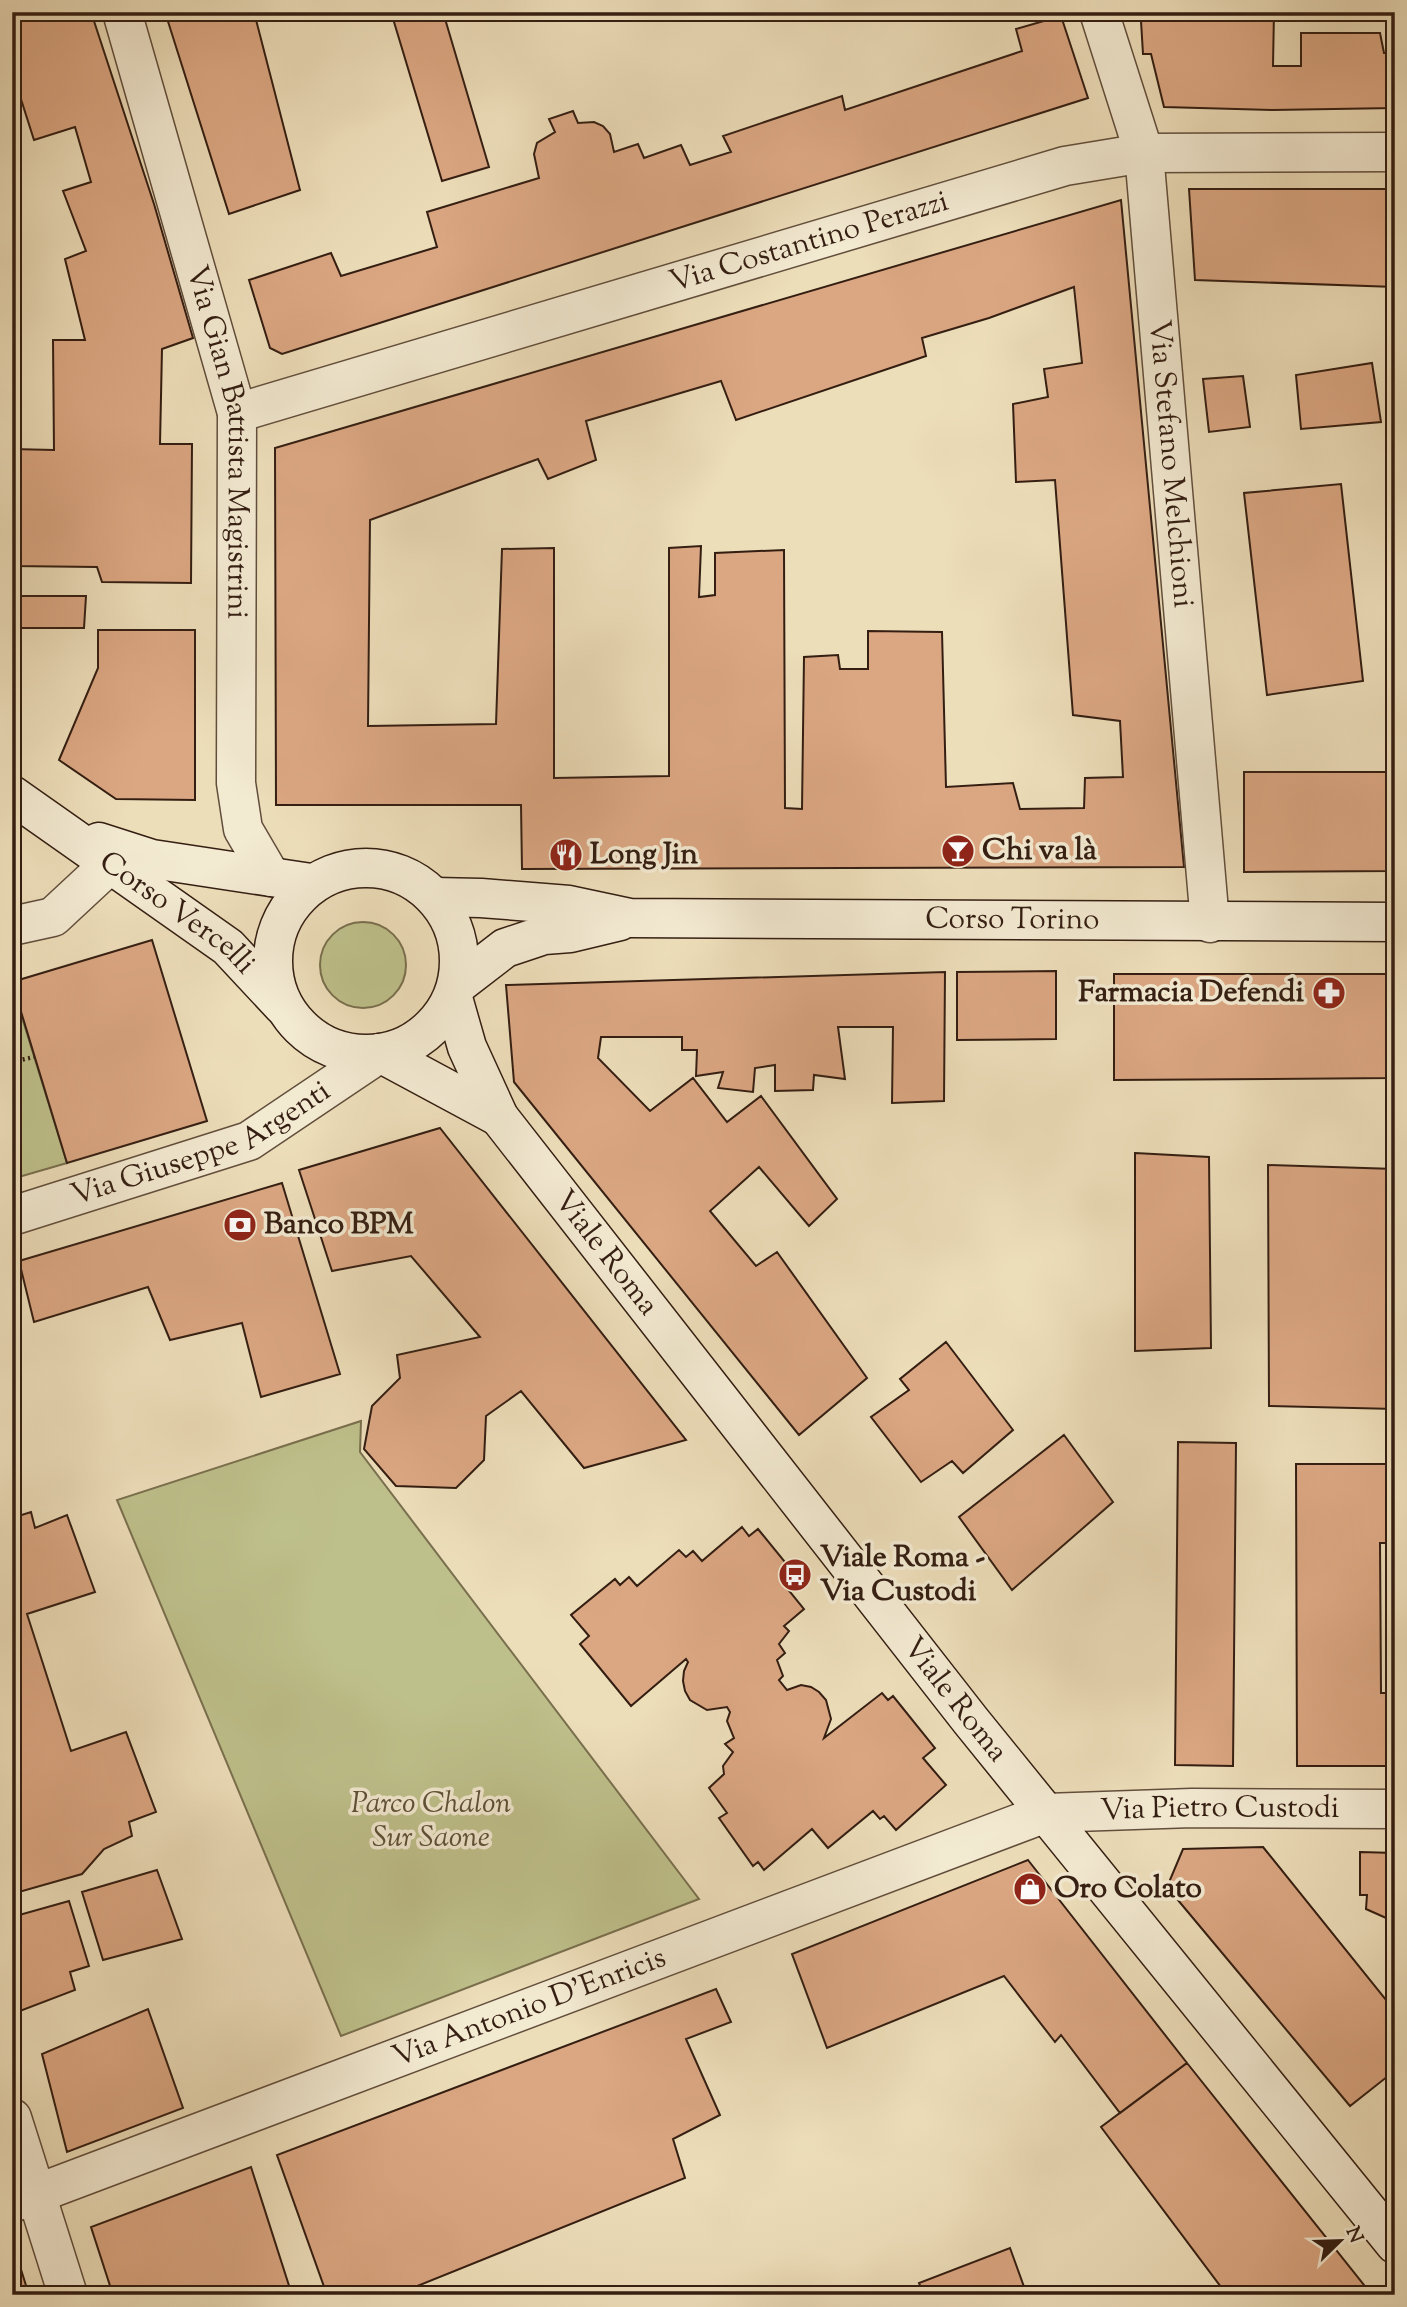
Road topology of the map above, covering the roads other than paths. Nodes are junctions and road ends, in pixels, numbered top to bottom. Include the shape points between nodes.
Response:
1 (122, 12) edge
2 (1099, 12) edge
3 (1395, 152) edge
4 (1144, 153) junction
5 (237, 413) junction
6 (12, 795) edge
7 (57, 828) junction
8 (110, 864) junction
9 (271, 877) junction
10 (312, 883) junction
11 (435, 897) junction
12 (630, 918) junction
13 (1395, 922) edge
14 (1210, 923) junction
15 (12, 926) edge
16 (455, 992) junction
17 (287, 1010) junction
18 (380, 1053) junction
19 (499, 1117) junction
20 (12, 1216) edge
21 (1395, 1809) edge
22 (1046, 1813) junction
23 (12, 2118) edge
24 (24, 2198) edge
25 (1395, 2244) edge
26 (68, 2295) edge

1 - 5 street, Via Gian Battista Magistrini
2 - 4 street, Via Stefano Melchioni
3 - 4 street, Via Costantino Perazzi
4 - 5 street, Via Costantino Perazzi via 1065,166
4 - 14 street, Via Stefano Melchioni
5 - 9 street, Via Gian Battista Magistrini via 236,783 243,829
6 - 7 street, Corso Vercelli
7 - 8 street, Corso Vercelli
7 - 9 street, Corso Vercelli via 152,859
8 - 15 street via 53,917
8 - 17 street, Corso Vercelli via 228,947
9 - 10 street, Corso Vercelli
10 - 11 street via 342,869 375,867 407,877
10 - 17 street via 292,903 278,928 273,956 276,984
11 - 12 street, Corso Torino via 569,905
11 - 16 street via 454,929 460,956
12 - 14 street, Corso Torino
12 - 16 street, Corso Torino via 544,935 505,948
13 - 14 street, Corso Torino
16 - 18 street via 427,1032 405,1046
16 - 19 street, Viale Roma via 467,1047
17 - 18 street via 304,1031 327,1046
18 - 19 street, Viale Roma
18 - 20 street, Via Giuseppe Argenti via 249,1141
19 - 22 street, Viale Roma
21 - 22 street, Via Pietro Custodi
22 - 24 street, Via Antonio D'Enricis
22 - 25 street, Viale Roma
23 - 24 street
24 - 26 street

